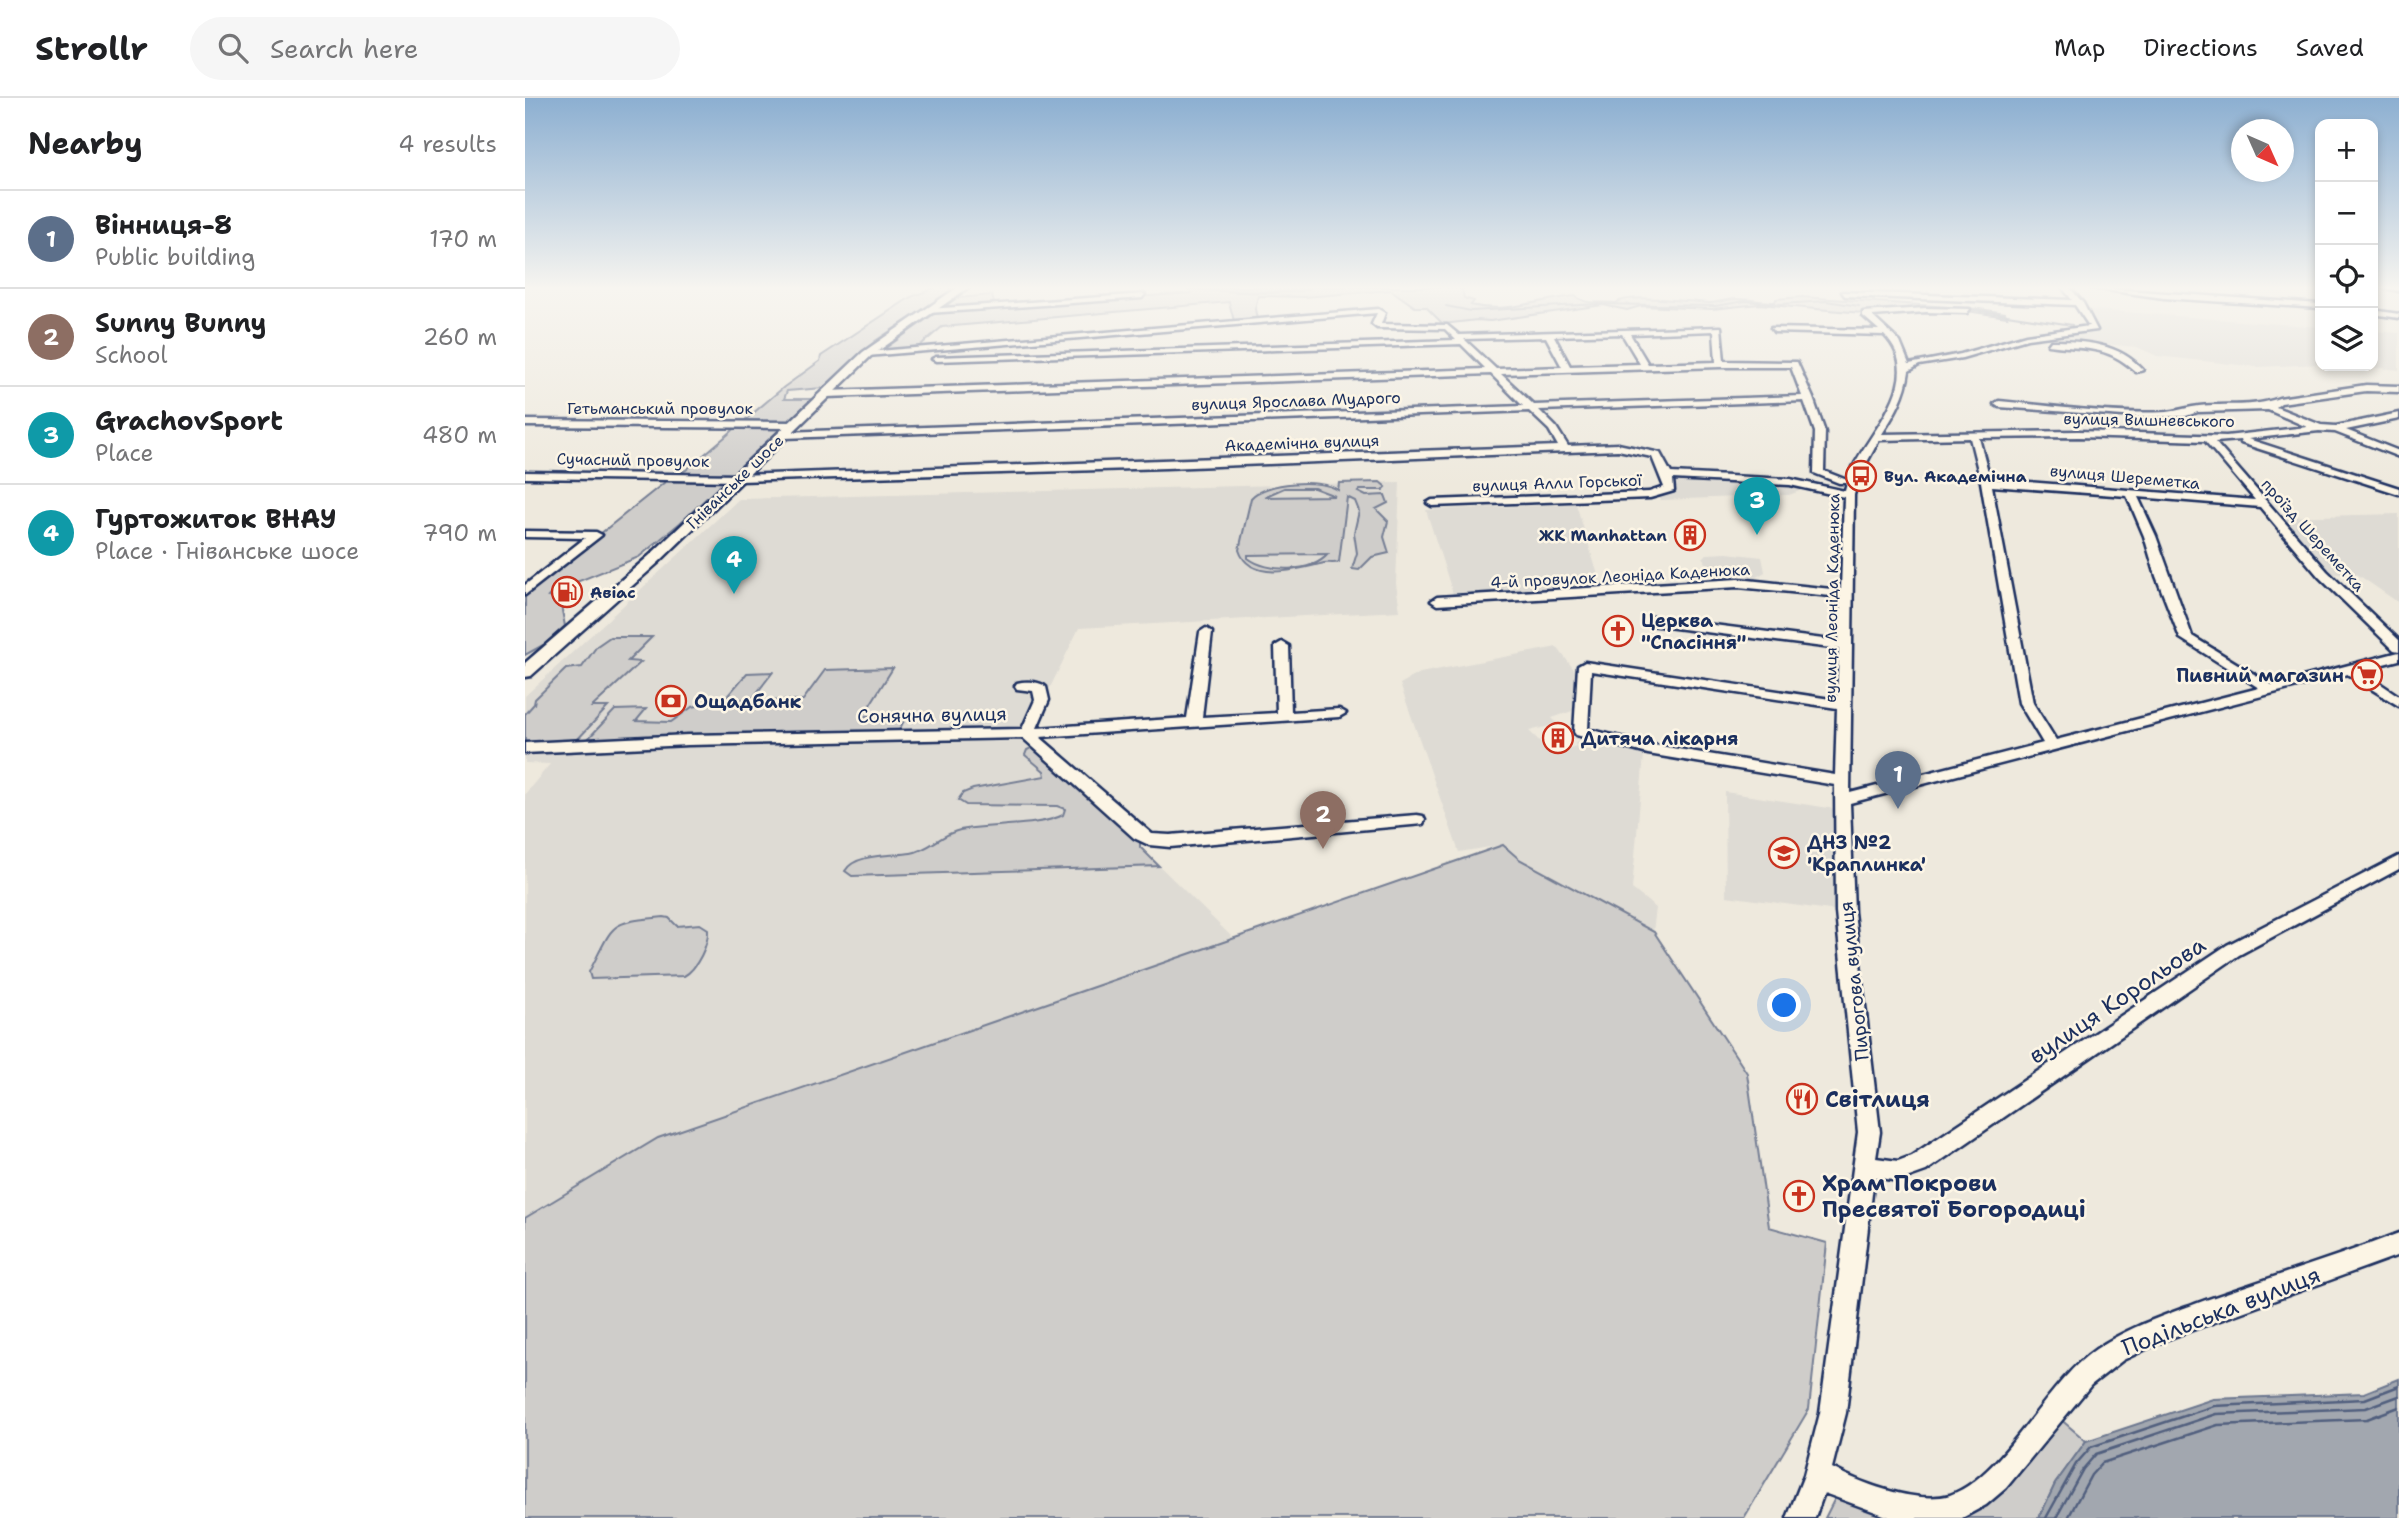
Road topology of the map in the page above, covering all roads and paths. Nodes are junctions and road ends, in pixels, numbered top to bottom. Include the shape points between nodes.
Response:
1 (870, 353) edge
2 (914, 353) edge
3 (1065, 353) edge
4 (1474, 353) edge
5 (1559, 353) edge
6 (1637, 353) edge
7 (1719, 353) edge
8 (1901, 353) edge
9 (1971, 353) edge
10 (2120, 353) edge
11 (863, 358) junction
12 (1720, 364) junction
13 (1645, 366) junction
14 (1567, 369) junction
15 (1906, 369) junction
16 (2140, 370) dead end
17 (1493, 371) junction
18 (2399, 389) edge
19 (826, 394) junction
20 (1809, 398) junction
21 (1999, 404) dead end
22 (2269, 407) junction
23 (1532, 408) junction
24 (2399, 416) edge
25 (525, 423) edge
26 (2319, 428) junction
27 (2336, 429) junction
28 (789, 430) junction
29 (1974, 436) junction
30 (1876, 437) junction
31 (2208, 439) junction
32 (2238, 439) junction
33 (1565, 448) junction
34 (2399, 454) edge
35 (525, 475) edge
36 (1667, 476) junction
37 (740, 478) junction
38 (1986, 482) junction
39 (1851, 489) junction
40 (2399, 491) edge
41 (2131, 494) junction
42 (1432, 503) dead end
43 (2261, 504) junction
44 (525, 534) edge
45 (525, 591) edge
46 (1847, 594) junction
47 (1437, 601) dead end
48 (1651, 621) dead end
49 (1206, 632) dead end
50 (1282, 646) dead end
51 (1847, 646) junction
52 (2399, 647) edge
53 (2399, 656) edge
54 (2349, 669) junction
55 (527, 670) edge
56 (1022, 686) dead end
57 (2270, 689) junction
58 (2399, 702) edge
59 (1846, 705) junction
60 (1339, 713) dead end
61 (1284, 716) junction
62 (1194, 723) junction
63 (1027, 733) junction
64 (2053, 747) junction
65 (525, 748) edge
66 (1843, 791) junction
67 (1417, 820) dead end
68 (2399, 862) edge
69 (1865, 1166) junction
70 (2399, 1244) edge
71 (1817, 1475) junction
72 (1801, 1518) edge

1 - 11 main road, Гніванське шосе
2 - 11 street
3 - 11 street
4 - 17 street
5 - 14 street
6 - 13 street
7 - 12 street
8 - 15 street
9 - 15 street
10 - 16 street
11 - 19 main road, Гніванське шосе
12 - 13 street
12 - 20 street via 1794,364
13 - 14 street
14 - 17 street
15 - 30 street, вулиця Леоніда Каденюка via 1903,387
17 - 19 street
17 - 23 street
18 - 22 street via 2354,390 2279,401
19 - 28 main road, Гніванське шосе
20 - 23 street, вулиця Ярослава Мудрого
20 - 39 street via 1821,437 1819,473
21 - 22 street via 2162,415
22 - 26 street
23 - 28 street, вулиця Ярослава Мудрого
23 - 33 street
24 - 27 street
25 - 28 street, Гетьманський провулок
26 - 27 street
26 - 32 street, вулиця Вишневського
27 - 34 street
28 - 37 main road, Гніванське шосе
29 - 30 street, вулиця Вишневського
29 - 31 street, вулиця Вишневського via 2100,434
29 - 38 street
30 - 39 street, вулиця Леоніда Каденюка
31 - 32 street, вулиця Вишневського
31 - 43 street, проїзд Шереметка
32 - 40 street
33 - 36 street, Академічна вулиця via 1633,448 1656,455
33 - 37 street, Академічна вулиця
35 - 37 street, Сучасний провулок
36 - 39 street
36 - 42 street, вулиця Алли Горської via 1670,489 1650,495
37 - 55 main road, Гніванське шосе
38 - 41 street, вулиця Шереметка
38 - 64 street via 2026,703
39 - 46 street, вулиця Леоніда Каденюка
41 - 43 street, вулиця Шереметка
41 - 57 street via 2186,638
43 - 52 street, проїзд Шереметка via 2323,574
44 - 45 street via 597,535
46 - 47 street, 4-й провулок Леоніда Каденюка via 1738,583
46 - 51 street, вулиця Леоніда Каденюка
48 - 51 street
49 - 62 street
50 - 61 street
51 - 59 street, вулиця Леоніда Каденюка
53 - 54 street
54 - 57 street
54 - 58 street
56 - 63 street via 1039,687 1042,699
57 - 64 street
59 - 66 street, вулиця Леоніда Каденюка
59 - 66 street via 1585,666 1581,732
60 - 61 street, Сонячна вулиця
61 - 62 street, Сонячна вулиця
62 - 63 street, Сонячна вулиця
63 - 65 street, Сонячна вулиця
63 - 67 street via 1140,834 1155,840
64 - 66 street
66 - 69 street, Пирогова вулиця via 1845,920 1869,1108
68 - 69 street, вулиця Корольова via 2233,950 1918,1164 1898,1171
69 - 71 street, Пирогова вулиця via 1836,1394
70 - 71 street, Подільська вулиця via 2156,1330 2111,1353 2078,1381 2013,1461 1952,1509 1931,1513 1888,1506
71 - 72 street, Пирогова вулиця

